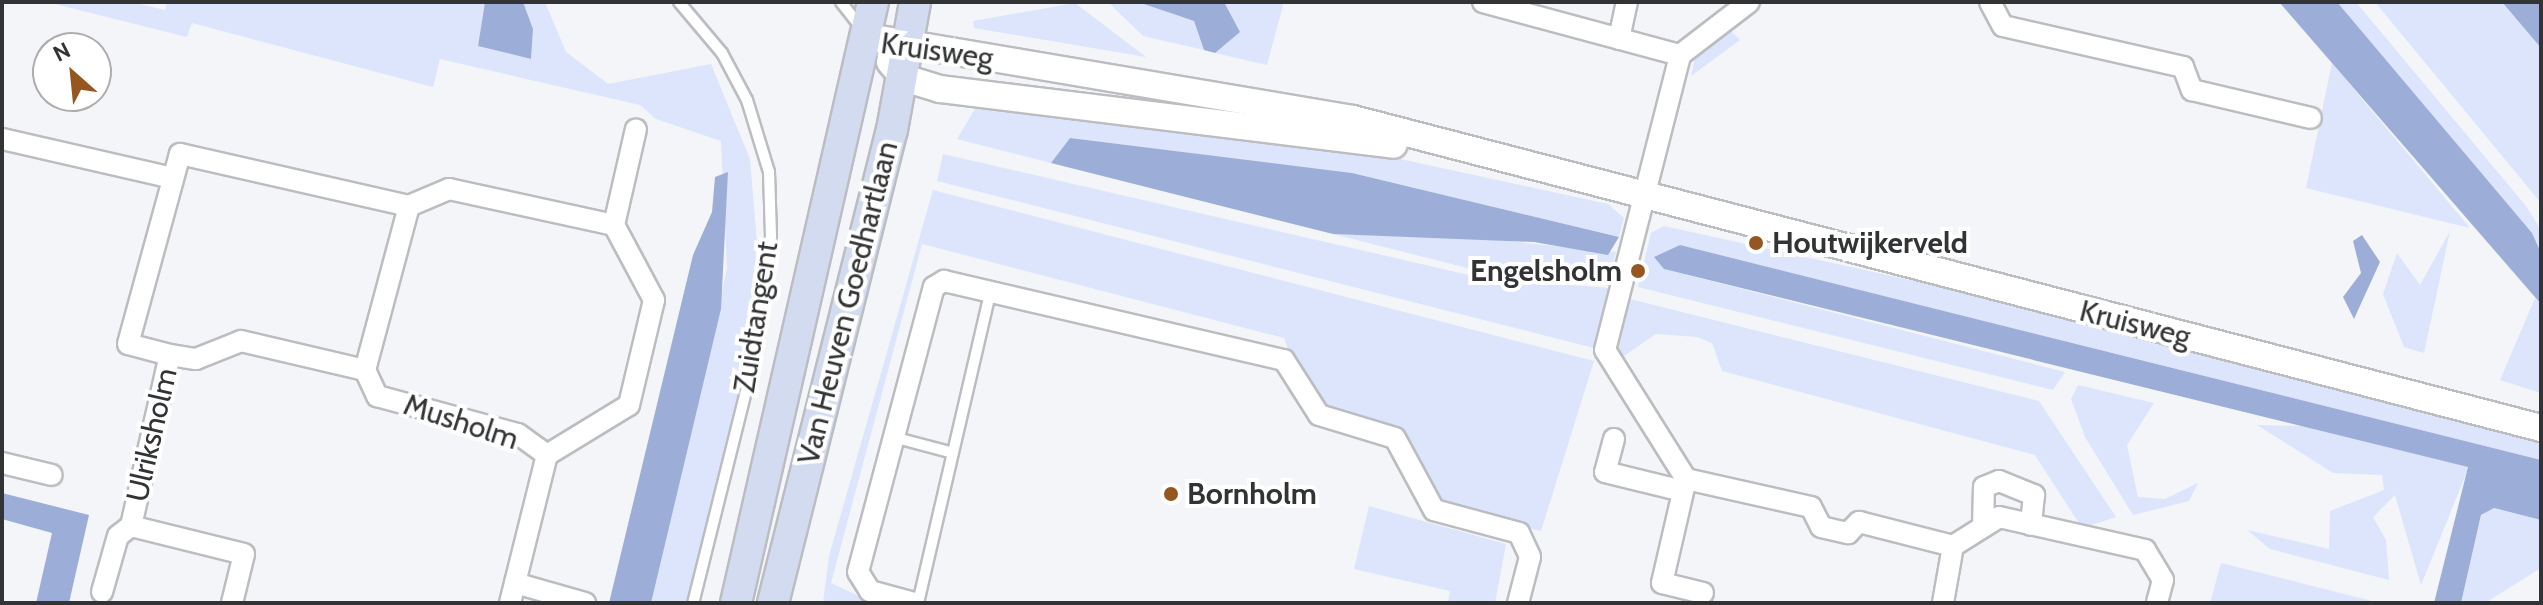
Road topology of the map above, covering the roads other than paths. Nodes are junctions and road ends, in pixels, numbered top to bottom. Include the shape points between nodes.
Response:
1 (679, 2) edge
2 (841, 2) edge
3 (873, 2) edge
4 (915, 2) edge
5 (1483, 2) edge
6 (1627, 2) edge
7 (1749, 2) edge
8 (1990, 2) edge
9 (868, 37) junction
10 (1619, 39) junction
11 (910, 46) junction
12 (1680, 55) junction
13 (904, 78) junction
14 (2311, 118) dead end
15 (636, 129) dead end
16 (2, 139) edge
17 (1453, 149) junction
18 (172, 178) junction
19 (1643, 198) junction
20 (409, 206) junction
21 (614, 225) junction
22 (991, 287) junction
23 (170, 355) junction
24 (365, 370) junction
25 (2541, 428) edge
26 (893, 437) junction
27 (1614, 439) dead end
28 (953, 453) junction
29 (547, 455) junction
30 (2, 463) edge
31 (52, 475) dead end
32 (1684, 485) junction
33 (2031, 525) junction
34 (131, 526) junction
35 (1983, 527) junction
36 (1953, 546) junction
37 (102, 592) dead end
38 (512, 593) edge
39 (1703, 593) dead end
40 (232, 603) edge
41 (585, 603) edge
42 (693, 603) edge
43 (736, 603) edge
44 (773, 603) edge
45 (916, 603) edge
46 (1518, 603) edge
47 (1943, 603) edge
48 (2157, 603) edge

1 - 42 lane, Zuidtangent via 722,53 747,100 769,172 771,236 758,343
2 - 9 lane
3 - 9 main road, Van Heuven Goedhartlaan
4 - 11 main road, Van Heuven Goedhartlaan
5 - 10 street
6 - 10 street
7 - 12 street
8 - 14 street via 2003,26 2183,67 2192,90
9 - 11 street, Kruisweg
9 - 13 street, Kruisweg
9 - 43 main road, Van Heuven Goedhartlaan
10 - 12 street
11 - 13 main road, Van Heuven Goedhartlaan
11 - 17 street, Kruisweg via 1281,105
12 - 19 street
13 - 17 street, Kruisweg via 1128,118
13 - 44 main road, Van Heuven Goedhartlaan
15 - 21 street
16 - 18 street
17 - 19 street, Kruisweg
18 - 20 street via 180,154
18 - 23 street via 128,344
19 - 25 street, Kruisweg
19 - 32 street via 1605,350
20 - 21 street via 449,189
20 - 24 street
21 - 29 street, Musholm via 654,300 629,405
22 - 26 street via 944,281 934,287
22 - 28 lane
22 - 46 street via 1284,360 1319,415 1395,438 1434,510 1519,533 1530,557
23 - 24 street, Ulriksholm via 196,359 241,341
23 - 34 street, Ulriksholm
24 - 29 street, Musholm via 377,396 518,434
26 - 28 lane
26 - 45 street via 858,572 870,591
27 - 32 street via 1605,472
28 - 45 lane
29 - 38 street, Musholm
30 - 31 street
32 - 36 street via 1811,507 1821,527 1848,533 1859,522
32 - 39 street via 1662,583
33 - 35 street via 1999,517
33 - 35 street via 2034,495 1999,481 1984,487
33 - 48 street via 2145,550 2163,580
34 - 37 street, Ulriksholm via 118,536
34 - 40 street, Ulriksholm via 244,554
35 - 36 street
36 - 47 street
38 - 41 street, Musholm

